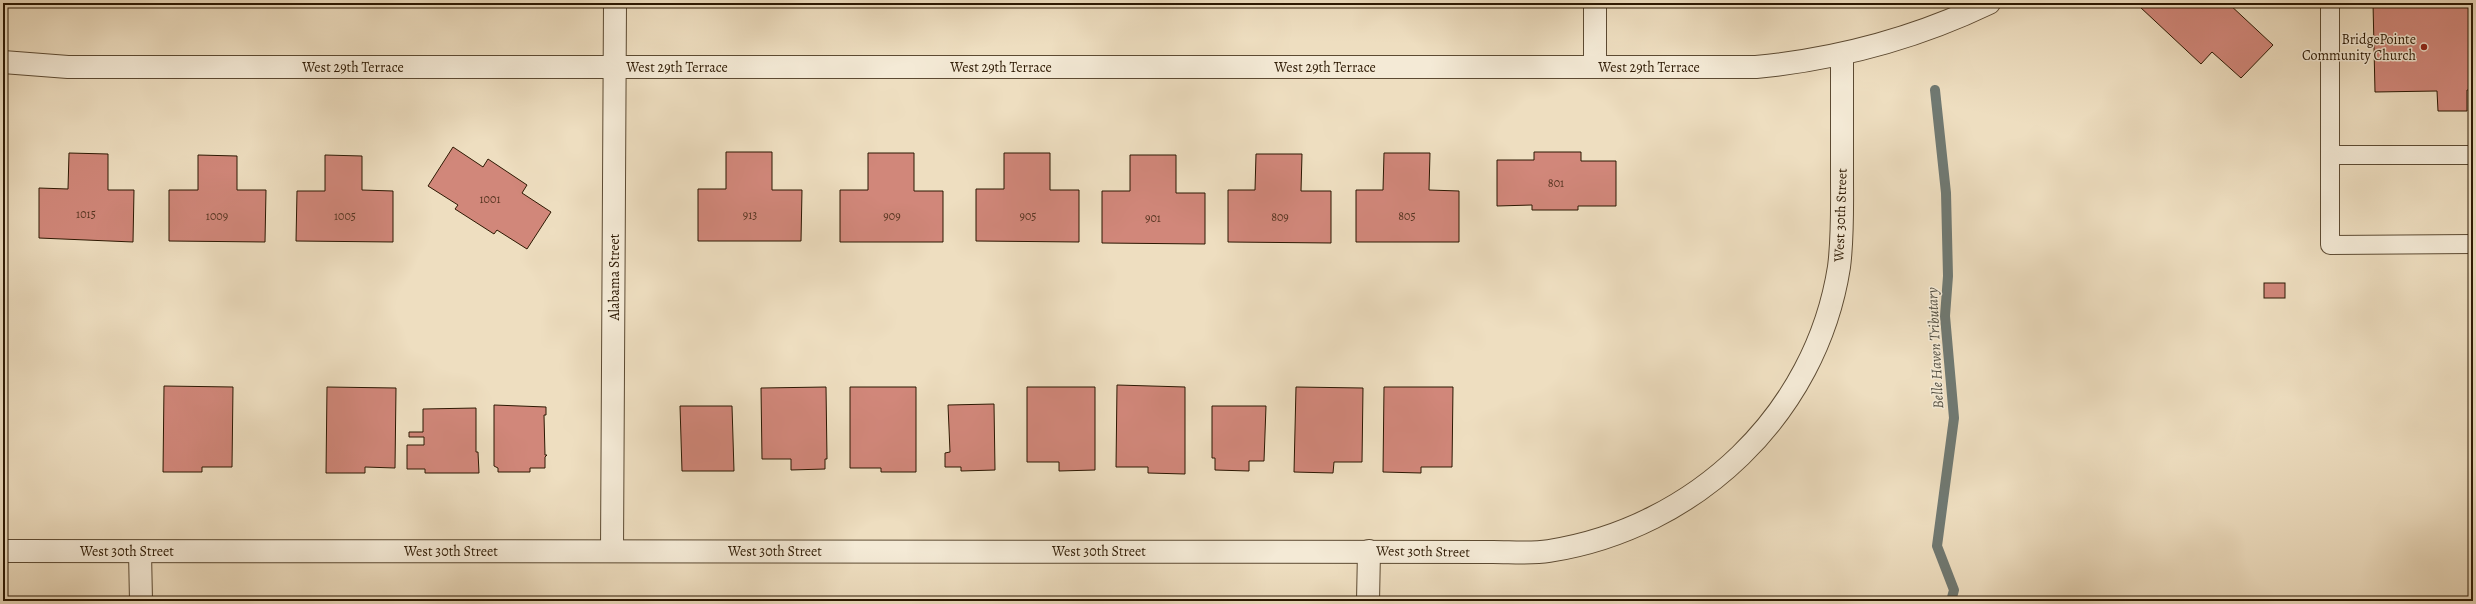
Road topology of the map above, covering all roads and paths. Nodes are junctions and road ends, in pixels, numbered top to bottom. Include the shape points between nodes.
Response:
1 (615, 3) edge
2 (1595, 3) edge
3 (1989, 3) edge
4 (2330, 3) edge
5 (1842, 55) junction
6 (3, 62) edge
7 (615, 67) junction
8 (1594, 67) junction
9 (2330, 155) junction
10 (2473, 155) edge
11 (2473, 244) edge
12 (3, 551) edge
13 (612, 551) junction
14 (1369, 551) junction
15 (140, 552) junction
16 (141, 601) edge
17 (1368, 601) edge

1 - 7 street, Alabama Street
2 - 8 street
3 - 5 street, West 29th Terrace via 1950,22 1899,40
4 - 9 lane
5 - 8 street, West 29th Terrace via 1756,67
5 - 14 street, West 30th Street via 1842,230 1838,267 1829,307 1799,380 1772,421 1745,454 1700,490 1650,520 1604,538 1548,551
6 - 7 street, West 29th Terrace via 68,67
7 - 8 street, West 29th Terrace
7 - 13 street, Alabama Street
9 - 10 lane
9 - 11 lane via 2330,245
12 - 15 street, West 30th Street
13 - 14 street, West 30th Street
13 - 15 street, West 30th Street
14 - 17 street
15 - 16 street

